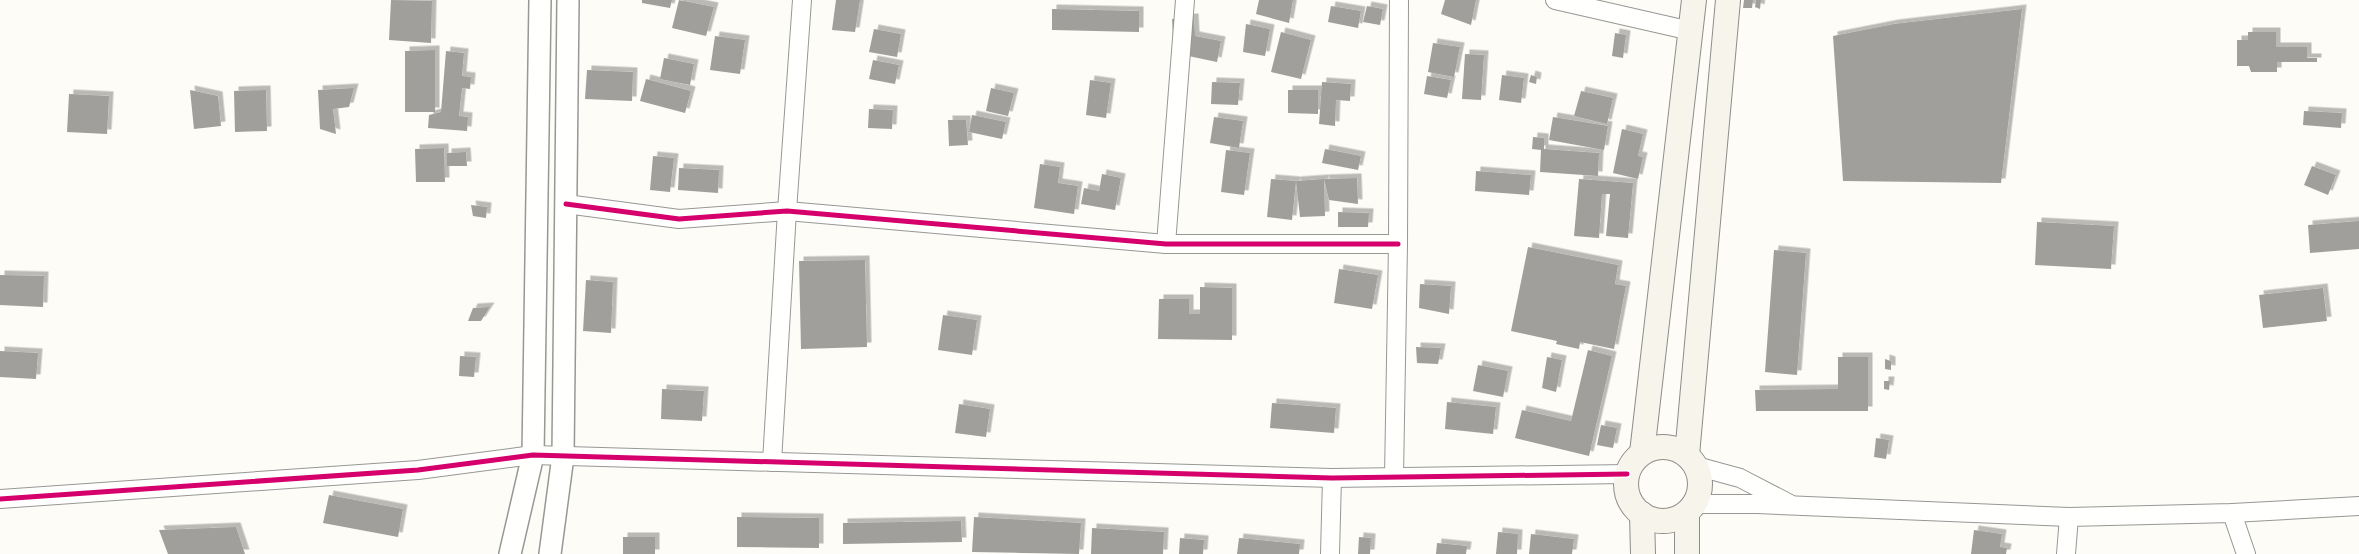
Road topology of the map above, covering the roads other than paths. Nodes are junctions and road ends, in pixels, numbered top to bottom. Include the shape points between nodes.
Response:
1 (540, 0) edge
2 (568, 0) edge
3 (802, 0) edge
4 (1185, 0) edge
5 (1399, 0) edge
6 (1556, 0) edge
7 (1694, 0) edge
8 (1728, 0) edge
9 (1691, 31) junction
10 (566, 204) junction
11 (787, 211) junction
12 (1166, 244) junction
13 (1398, 244) junction
14 (1642, 453) junction
15 (533, 455) junction
16 (563, 456) junction
17 (1692, 460) junction
18 (772, 462) junction
19 (1627, 474) junction
20 (1394, 477) junction
21 (1332, 478) junction
22 (0, 499) edge
23 (1795, 506) junction
24 (2359, 506) edge
25 (1691, 509) junction
26 (2232, 513) junction
27 (1642, 514) junction
28 (2069, 517) junction
29 (510, 554) edge
30 (550, 554) edge
31 (1330, 554) edge
32 (1643, 554) edge
33 (1687, 554) edge
34 (2066, 554) edge
35 (2246, 554) edge

1 - 15 street
2 - 10 street
3 - 11 street
4 - 12 street
5 - 13 street
6 - 9 street
7 - 9 main road
8 - 17 main road
9 - 14 main road
10 - 11 street via 679,219
10 - 16 street
11 - 12 street
11 - 18 street
12 - 13 street
13 - 20 street
14 - 17 main road via 1665,446 1677,449
14 - 19 main road
15 - 16 street
15 - 22 street via 418,470
15 - 29 street
16 - 18 street
16 - 30 street
17 - 23 street via 1740,478
17 - 25 main road via 1700,478 1700,492
18 - 21 street
19 - 20 street
19 - 27 main road via 1628,496
20 - 21 street
21 - 31 street
23 - 25 street
23 - 28 street
24 - 26 street
25 - 27 main road via 1672,520 1656,520
25 - 33 main road
26 - 28 street
26 - 35 street
27 - 32 main road
28 - 34 street

